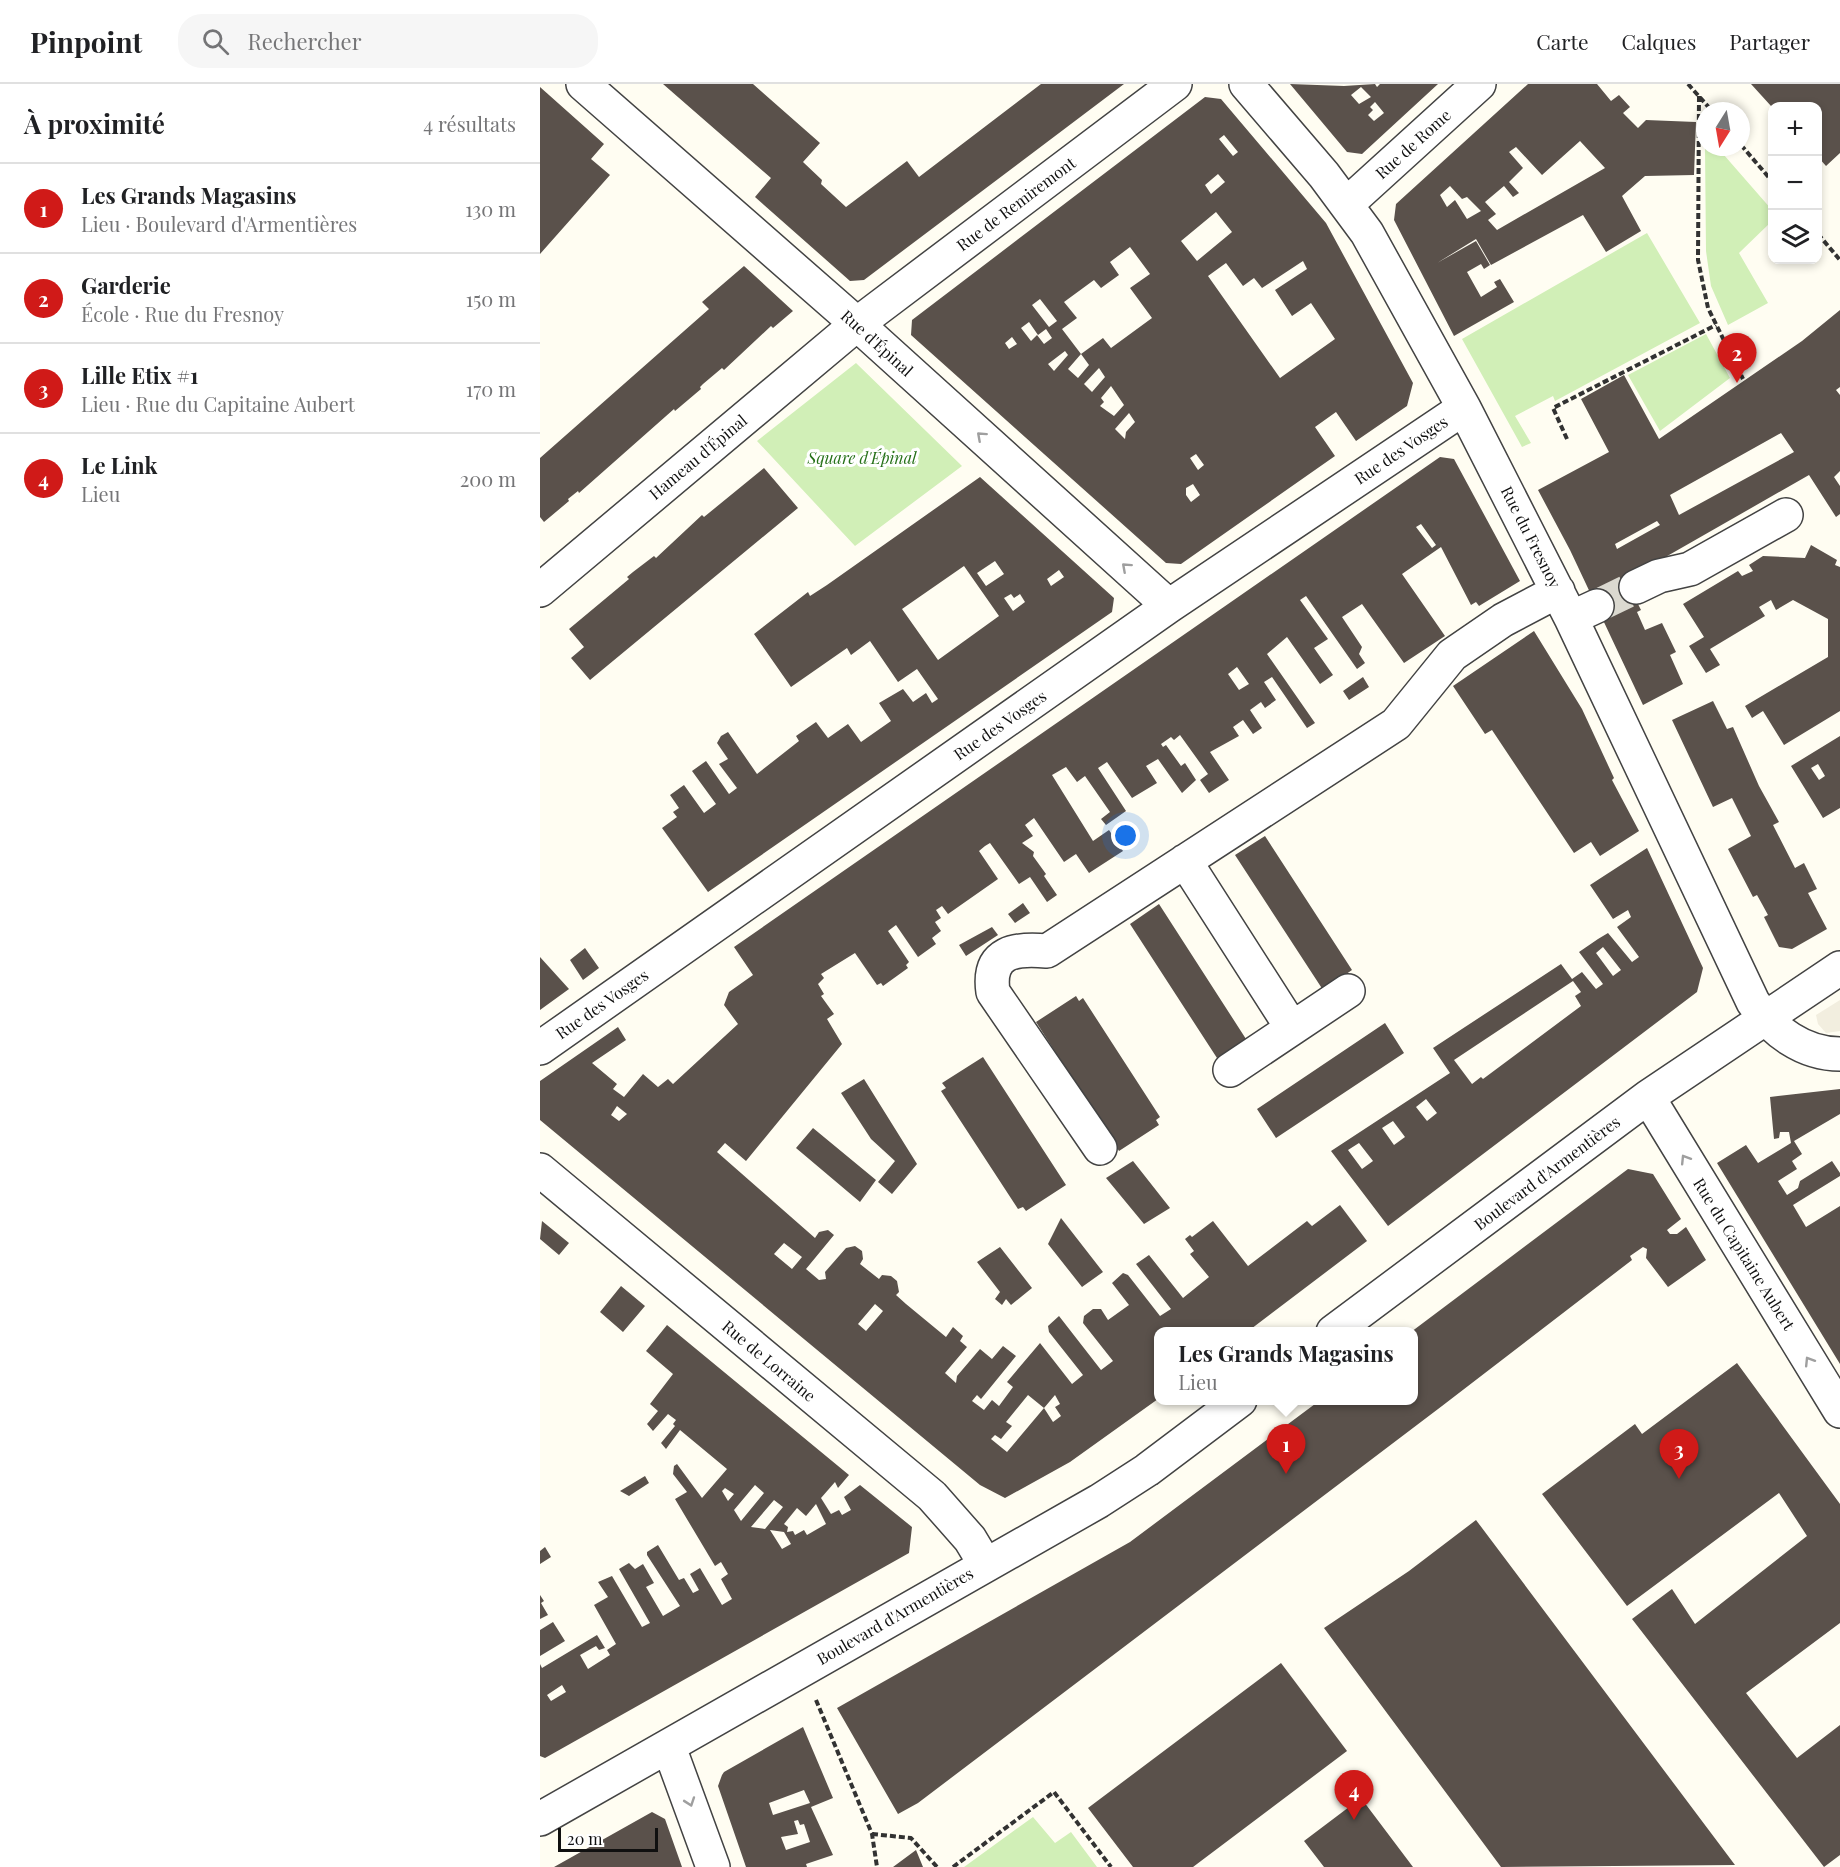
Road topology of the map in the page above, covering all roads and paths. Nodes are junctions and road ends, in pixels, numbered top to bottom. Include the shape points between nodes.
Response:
1 (583, 84) edge
2 (1174, 84) edge
3 (1246, 84) edge
4 (1479, 84) edge
5 (1688, 84) edge
6 (1699, 96) junction
7 (1704, 102) edge
8 (1750, 155) edge
9 (1768, 176) edge
10 (1347, 204) junction
11 (1822, 239) edge
12 (1840, 260) edge
13 (856, 324) junction
14 (1716, 325) junction
15 (1743, 380) dead end
16 (1464, 408) junction
17 (1567, 439) dead end
18 (1786, 515) dead end
19 (1636, 587) tunnel mouth
20 (540, 590) edge
21 (1575, 605) junction
22 (1169, 606) junction
23 (1185, 861) junction
24 (1840, 968) edge
25 (1348, 991) dead end
26 (1765, 1020) junction
27 (1292, 1028) junction
28 (540, 1048) edge
29 (1840, 1054) edge
30 (1230, 1070) dead end
31 (1648, 1097) junction
32 (1100, 1148) dead end
33 (540, 1170) edge
34 (1340, 1327) edge
35 (1235, 1405) edge
36 (1840, 1411) edge
37 (985, 1564) junction
38 (804, 1668) junction
39 (669, 1747) junction
40 (540, 1819) edge
41 (872, 1834) junction
42 (713, 1867) edge
43 (877, 1867) edge
44 (938, 1867) edge
45 (953, 1867) edge
46 (1111, 1867) edge

1 - 13 street, Rue d'Épinal
2 - 13 street, Rue de Remiremont
3 - 10 street, Rue du Fresnoy
4 - 10 street, Rue de Rome
5 - 6 path
6 - 7 path
6 - 14 path via 1698,260 1708,308
8 - 9 path
10 - 16 street, Rue du Fresnoy
11 - 12 path
13 - 20 street, Hameau d'Épinal
22 -> 13 street, Rue d'Épinal
14 - 15 path
14 - 17 path via 1552,408
16 - 21 street, Rue du Fresnoy
16 - 22 street, Rue des Vosges
18 - 19 street via 1690,568
21 - 23 street via 1503,620 1452,655 1396,724
21 - 26 street, Rue du Fresnoy via 1753,1002
22 - 28 street, Rue des Vosges
23 - 27 street
23 - 32 street via 1047,951 1013,950 1002,957 991,978 993,992
24 - 26 street, Boulevard d'Armentières
25 - 27 street
26 - 29 street via 1797,1043
26 - 31 street, Boulevard d'Armentières
27 - 30 street
31 - 34 street, Boulevard d'Armentières
36 -> 31 street, Rue du Capitaine Aubert
33 - 37 street, Rue de Lorraine via 932,1496 970,1539
35 - 37 street, Boulevard d'Armentières via 1099,1501
37 - 38 street, Boulevard d'Armentières
38 - 39 street, Boulevard d'Armentières
38 - 41 path
39 - 40 street, Boulevard d'Armentières
39 -> 42 street
41 - 43 path
41 - 44 path via 911,1838
45 - 46 path via 1054,1792

